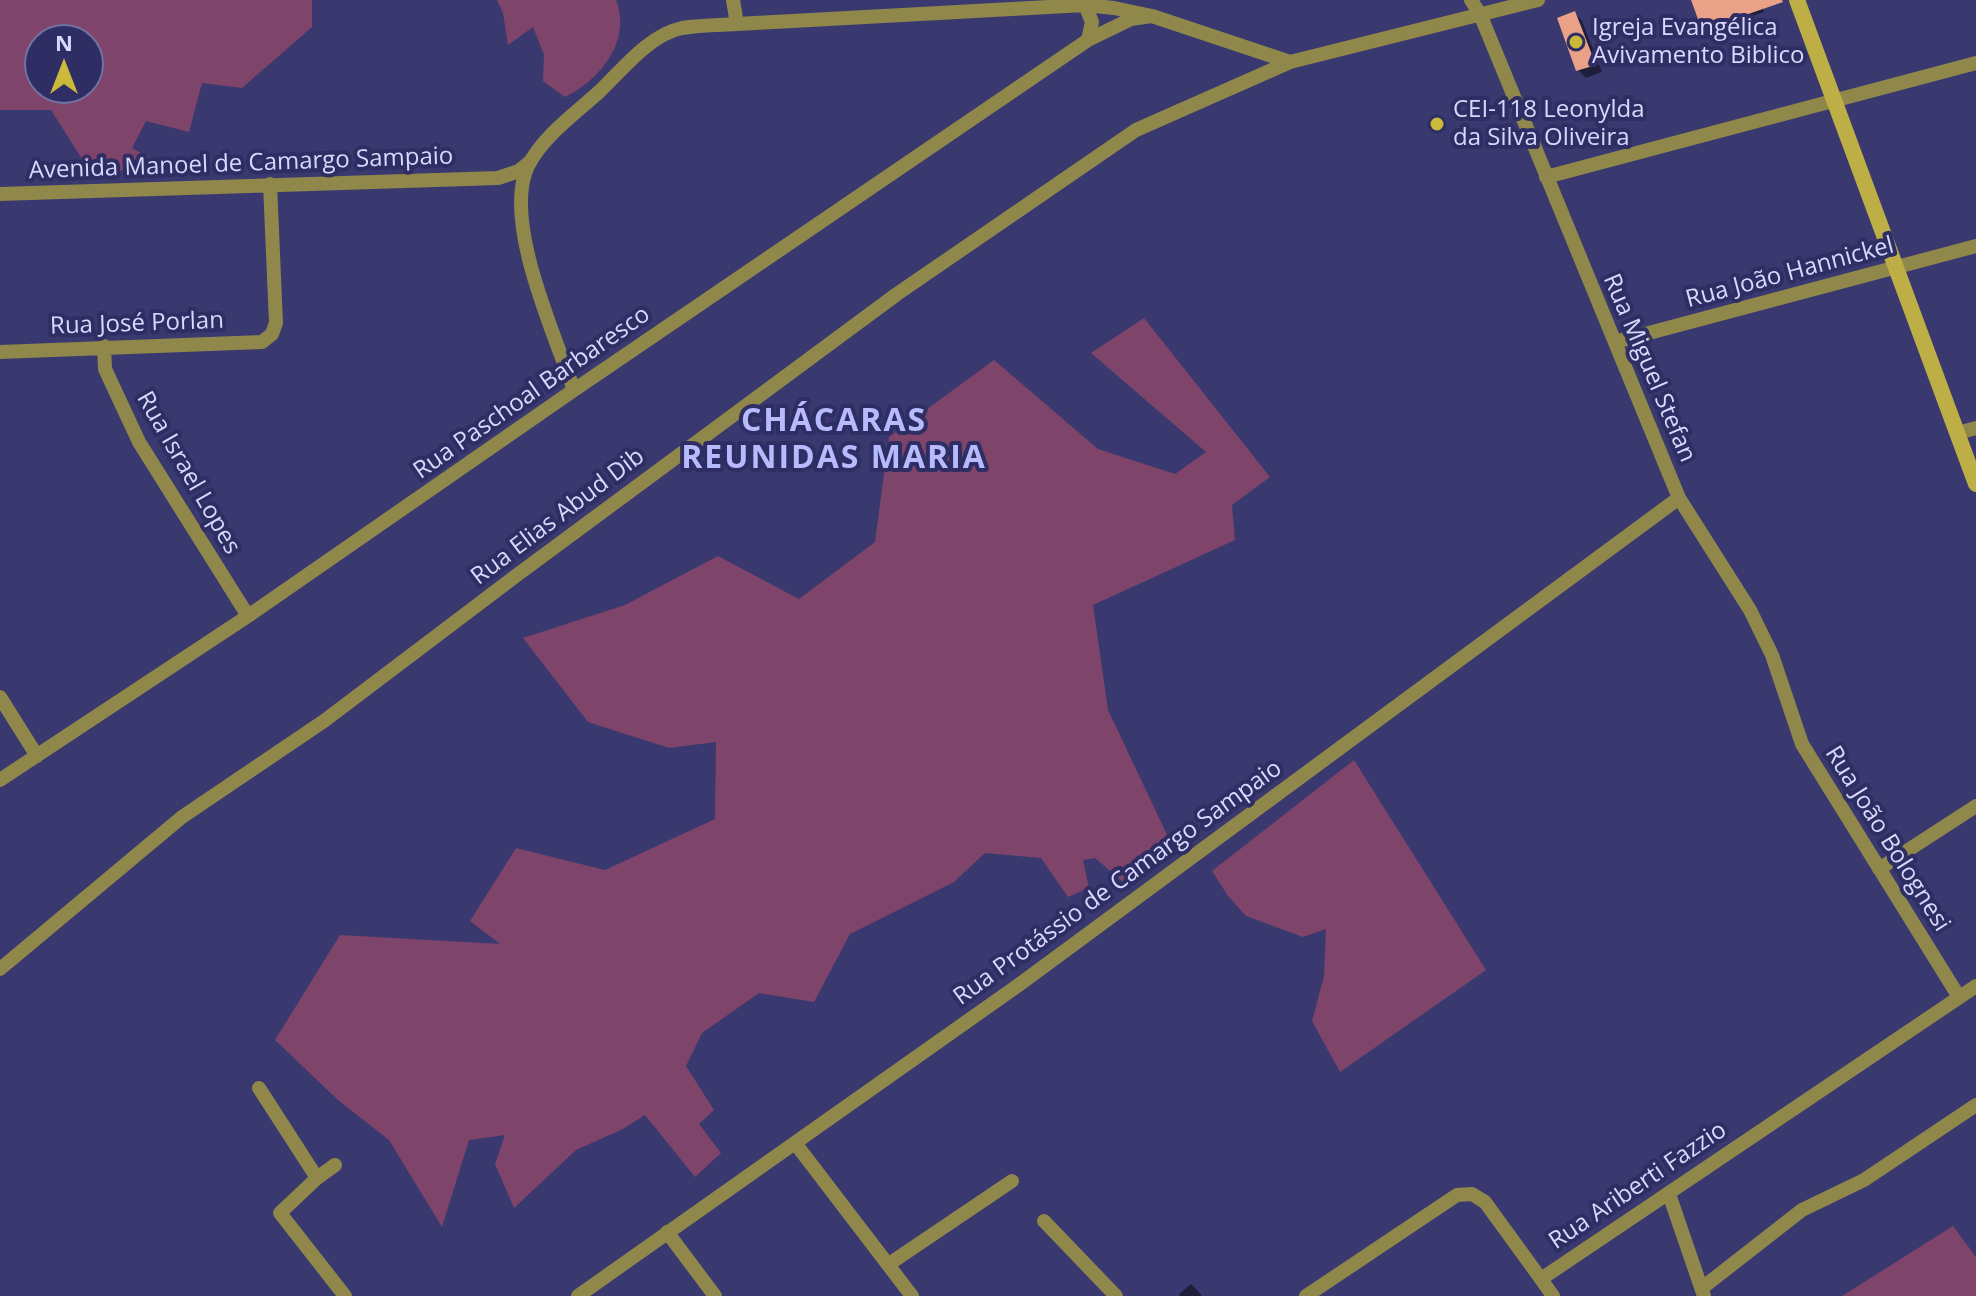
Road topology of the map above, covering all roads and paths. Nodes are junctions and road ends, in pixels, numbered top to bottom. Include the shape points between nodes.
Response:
1 (733, 0) edge
2 (1471, 0) edge
3 (1538, 0) edge
4 (1797, 0) edge
5 (1085, 5) junction
6 (1480, 14) junction
7 (1152, 16) junction
8 (737, 24) junction
9 (1088, 40) junction
10 (1290, 62) junction
11 (1976, 63) edge
12 (1834, 100) junction
13 (531, 161) junction
14 (1546, 177) junction
15 (484, 178) junction
16 (270, 184) junction
17 (523, 186) junction
18 (0, 194) edge
19 (1976, 246) edge
20 (1896, 267) junction
21 (1615, 342) junction
22 (104, 346) junction
23 (0, 352) edge
24 (574, 390) junction
25 (1976, 428) edge
26 (1958, 433) junction
27 (1976, 484) edge
28 (1679, 498) junction
29 (248, 616) junction
30 (0, 697) edge
31 (1802, 744) joint
32 (37, 756) junction
33 (0, 780) edge
34 (1976, 806) edge
35 (1879, 869) junction
36 (0, 969) edge
37 (1976, 986) edge
38 (1959, 997) junction
39 (259, 1088) dead end
40 (1976, 1105) edge
41 (795, 1143) junction
42 (335, 1165) dead end
43 (317, 1178) junction
44 (1012, 1181) dead end
45 (1669, 1194) junction
46 (1044, 1221) dead end
47 (667, 1232) junction
48 (889, 1264) junction
49 (1541, 1279) junction
50 (1703, 1292) edge
51 (345, 1296) edge
52 (578, 1296) edge
53 (715, 1296) edge
54 (912, 1296) edge
55 (1116, 1296) edge
56 (1306, 1296) edge
57 (1553, 1296) edge

1 - 8 street
2 - 6 street, Rua Miguel Stefan
3 - 6 street
4 - 12 street
5 - 7 street, Avenida Manoel de Camargo Sampaio
5 - 8 street, Avenida Manoel de Camargo Sampaio
5 - 9 street via 1092,22
6 - 10 street
6 - 14 street, Rua Miguel Stefan
7 - 9 street, Rua Paschoal Barbaresco via 1131,19
7 - 10 street, Avenida Manoel de Camargo Sampaio
8 - 13 street, Avenida Manoel de Camargo Sampaio via 681,28 662,36 546,141
9 - 24 street, Rua Paschoal Barbaresco
10 - 36 street, Rua Elias Abud Dib via 1136,130 897,294 324,721 182,817
11 - 12 street
12 - 14 street
12 - 20 street
13 - 15 street, Avenida Manoel de Camargo Sampaio via 513,174
13 - 17 street, Avenida Manoel de Camargo Sampaio
14 - 21 street, Rua Miguel Stefan
15 - 16 street, Avenida Manoel de Camargo Sampaio
15 - 17 street, Avenida Manoel de Camargo Sampaio
16 - 18 street, Avenida Manoel de Camargo Sampaio
16 - 22 street, Rua José Porlan via 276,323 272,334 262,342
17 - 24 street via 526,246
19 - 20 street, Rua João Hannickel
20 - 21 street, Rua João Hannickel
20 - 26 street
21 - 28 street, Rua Miguel Stefan
22 - 23 street, Rua José Porlan
22 - 29 street, Rua Israel Lopes via 105,369 139,442
24 - 29 street, Rua Paschoal Barbaresco
25 - 26 street
26 - 27 street
28 - 31 street, Rua Miguel Stefan via 1750,610 1772,655
28 - 41 street, Rua Protássio de Camargo Sampaio via 1020,984
29 - 32 street, Rua Paschoal Barbaresco
30 - 32 street
31 - 35 street, Rua João Bolognesi
32 - 33 street, Rua Paschoal Barbaresco
34 - 35 street
35 - 38 street, Rua João Bolognesi
37 - 38 street, Rua Ariberti Fazzio
38 - 45 street, Rua Ariberti Fazzio
39 - 43 street
40 - 50 street via 1864,1180 1802,1210
41 - 47 street, Rua Protássio de Camargo Sampaio
41 - 48 street
42 - 43 street
43 - 51 street via 280,1213
44 - 48 street
45 - 49 street, Rua Ariberti Fazzio
45 - 50 street
46 - 55 street
47 - 52 street, Rua Protássio de Camargo Sampaio
47 - 53 street
48 - 54 street
49 - 56 street, Rua Ariberti Fazzio via 1485,1202 1472,1194 1457,1195
49 - 57 street

